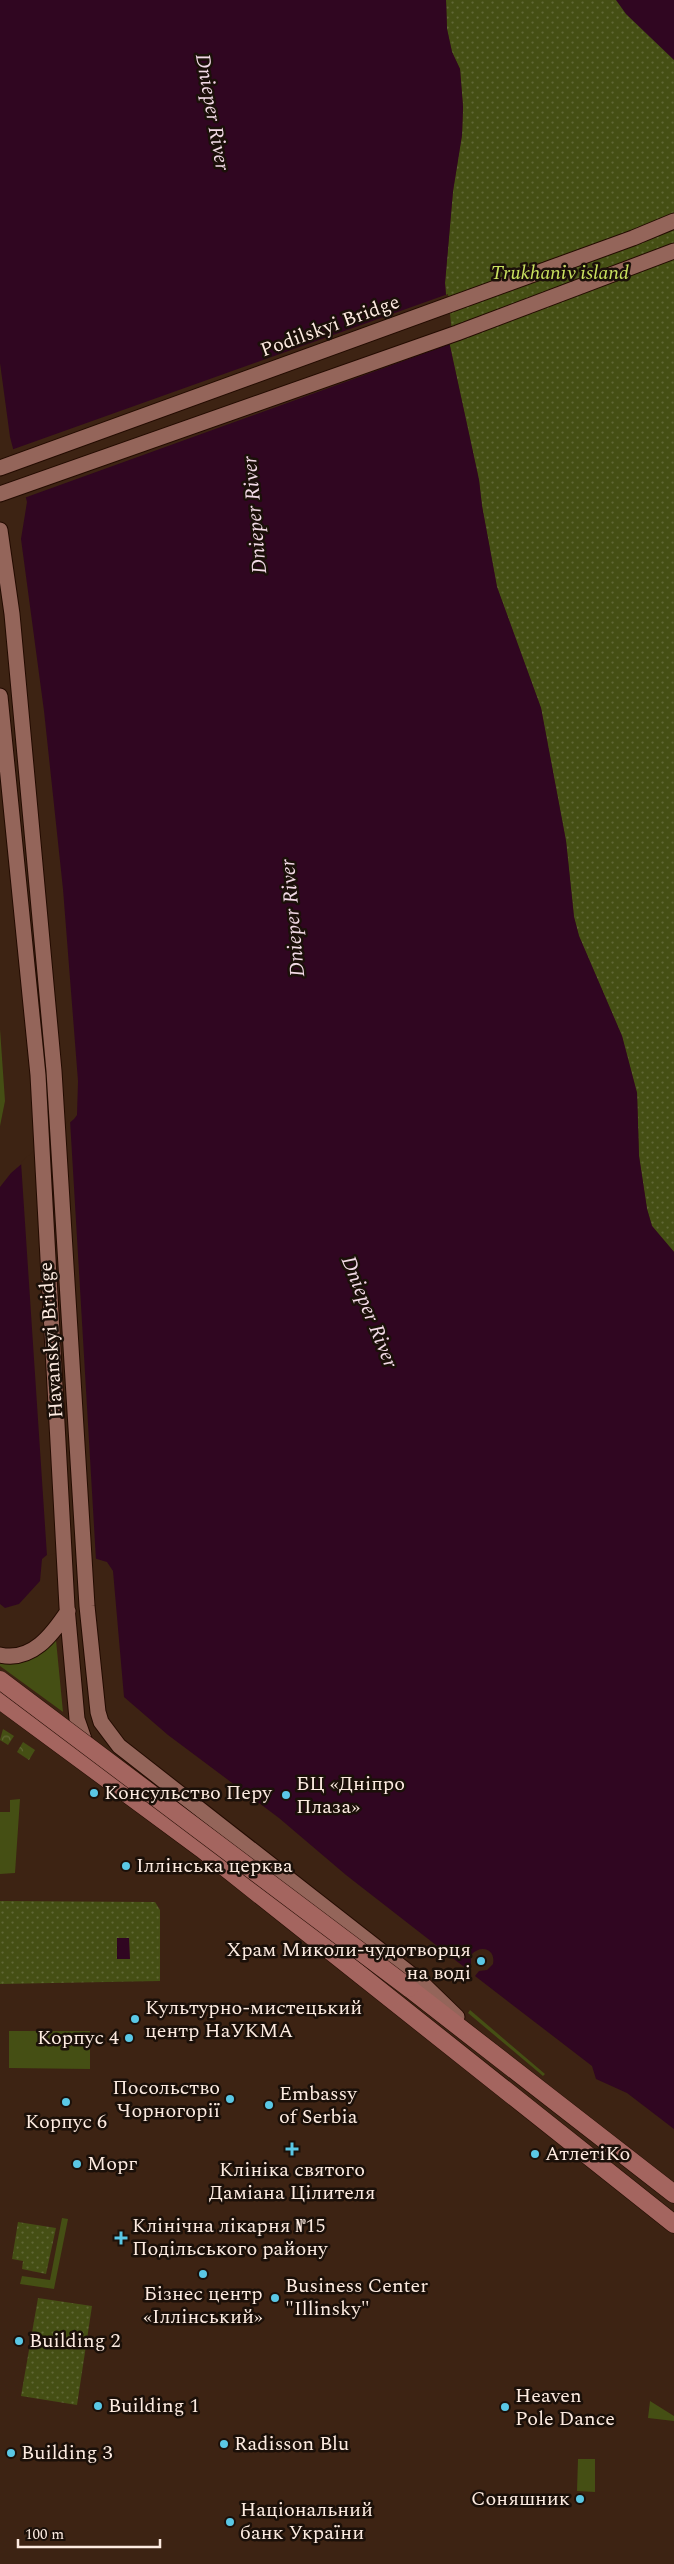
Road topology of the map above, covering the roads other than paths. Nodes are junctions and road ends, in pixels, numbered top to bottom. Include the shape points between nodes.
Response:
1 (674, 221) edge
2 (674, 251) edge
3 (0, 468) edge
4 (0, 494) edge
5 (0, 530) edge
6 (0, 696) edge
7 (68, 1609) junction
8 (0, 1654) edge
9 (0, 1680) edge
10 (0, 1700) edge
11 (103, 1774) junction
12 (506, 2065) junction
13 (596, 2133) junction
14 (674, 2179) edge
15 (674, 2194) edge
16 (674, 2224) edge

1 - 3 main road, Podilskyi Bridge
2 - 4 main road via 457,332
5 - 12 main road, Havanskyi Bridge via 12,614 54,1071 87,1606 101,1722 119,1746 422,1984
6 - 7 main road, Havanskyi Bridge via 38,1074
7 - 8 main road via 41,1645 18,1655
7 - 11 main road, Havanskyi Bridge via 79,1730
9 - 12 main road, bridge via 409,1988
10 - 11 main road
11 - 16 main road via 210,1855
12 - 13 main road
13 - 14 main road
13 - 15 main road

